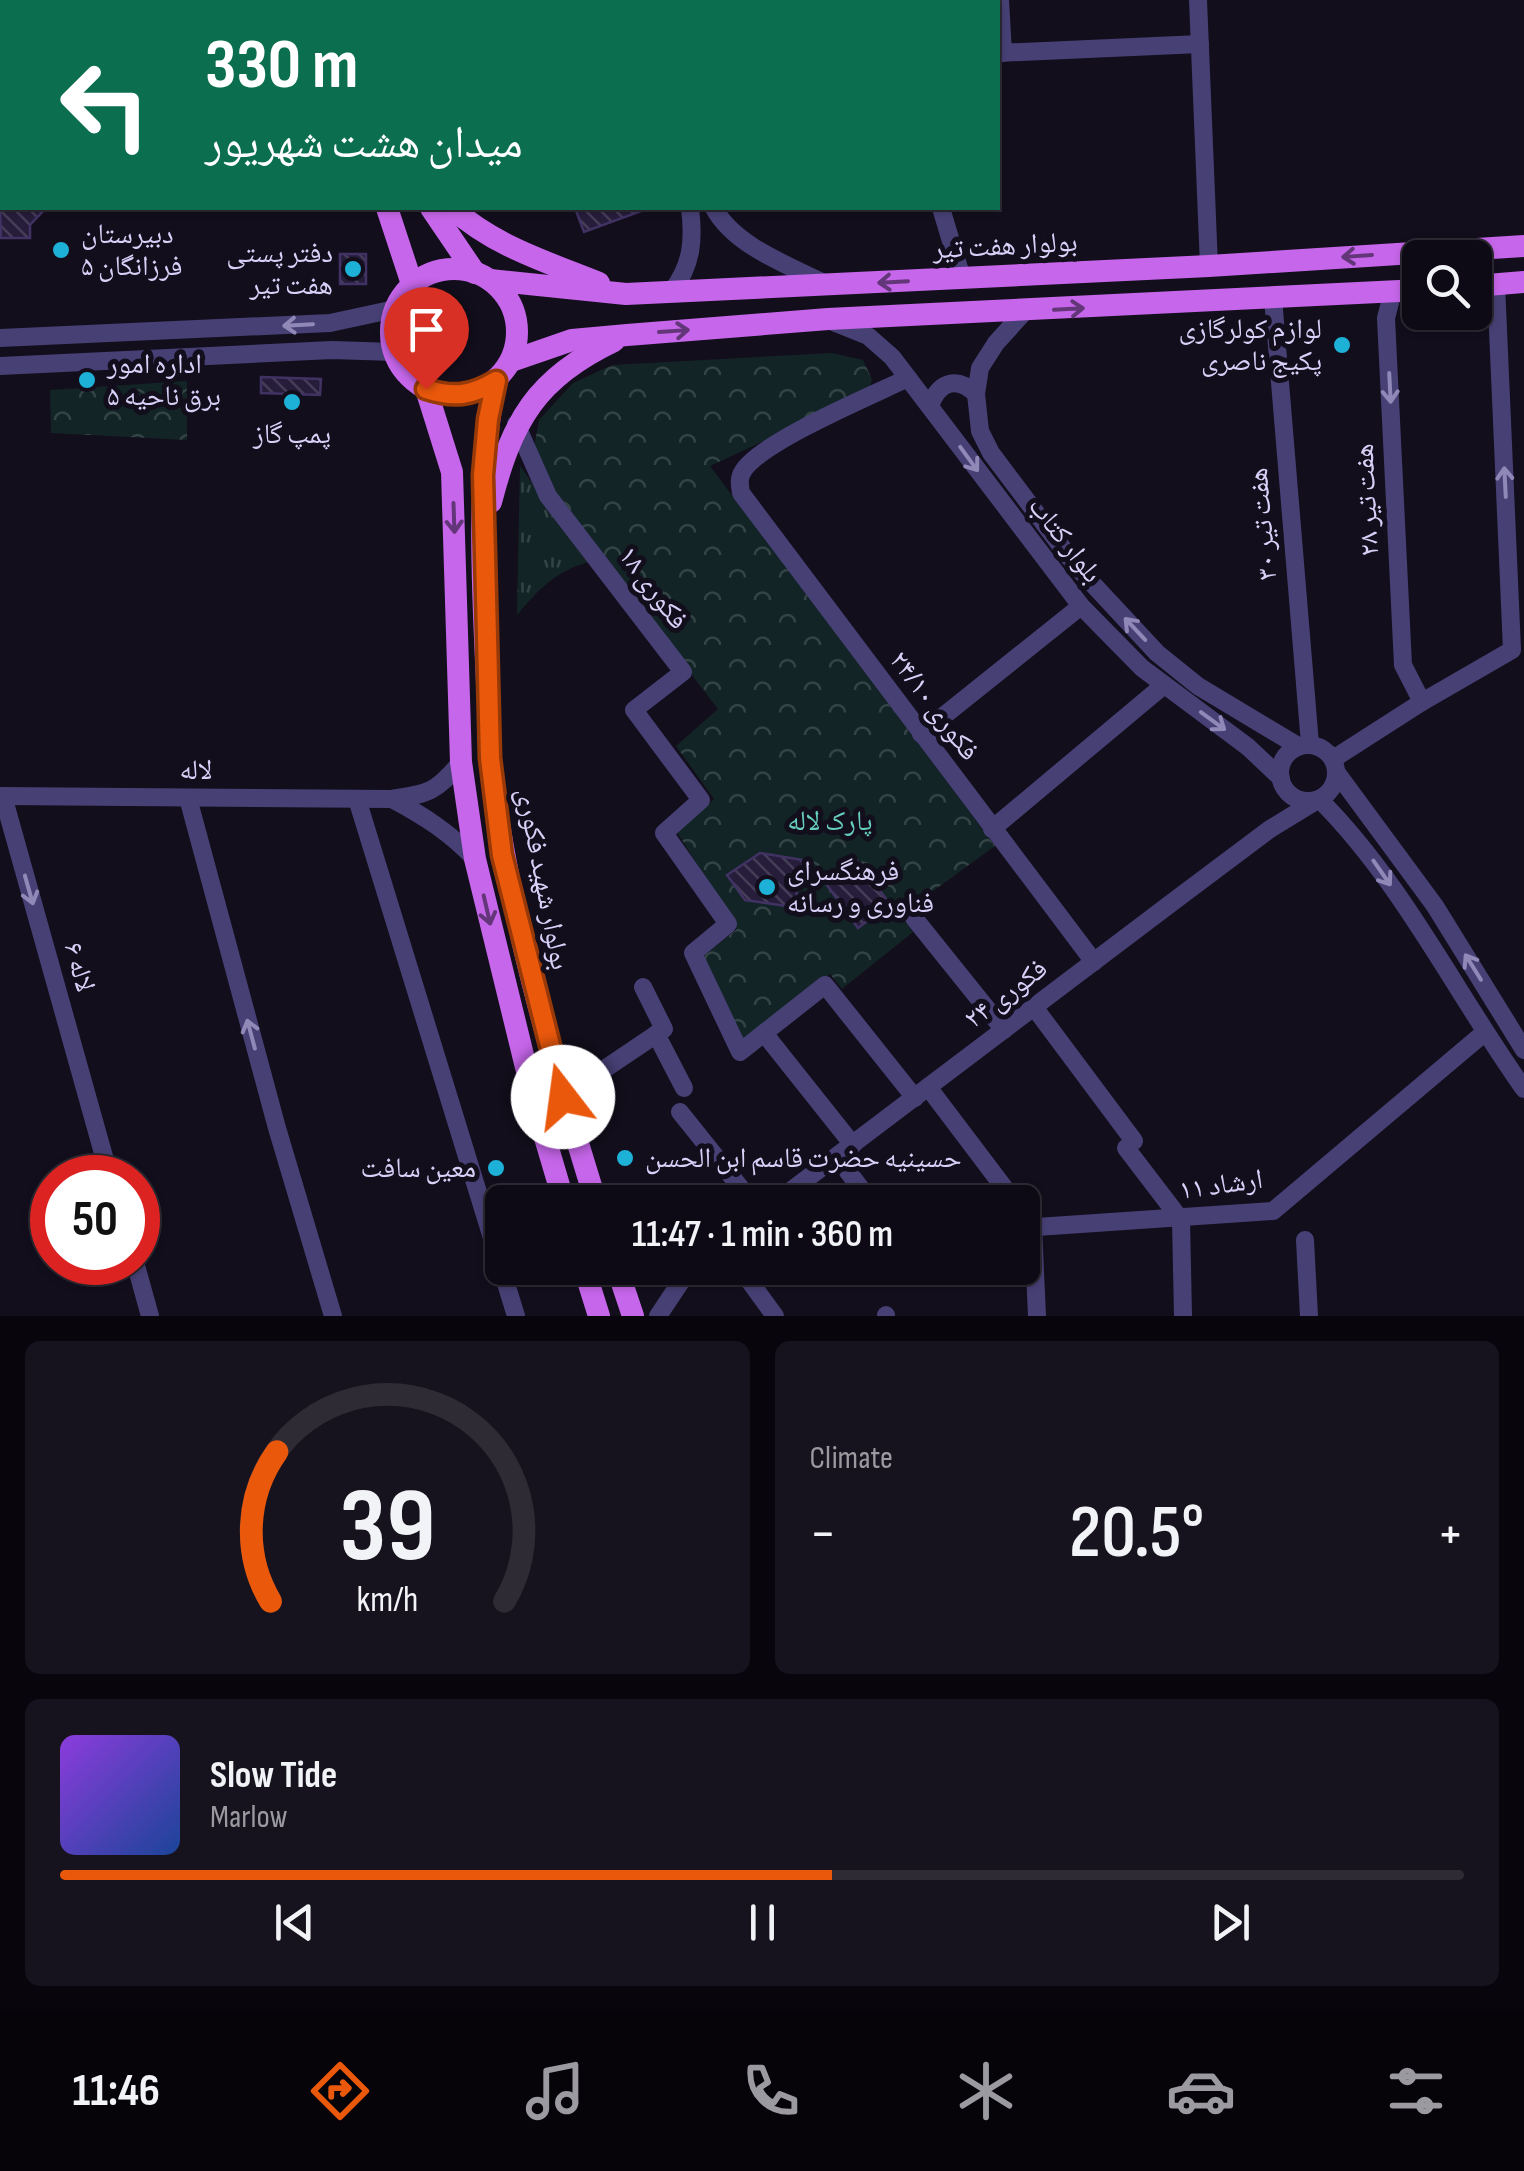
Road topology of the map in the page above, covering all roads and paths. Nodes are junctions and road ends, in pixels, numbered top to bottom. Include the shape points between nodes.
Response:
1 (1000, 0) edge
2 (1198, 0) edge
3 (1200, 44) junction
4 (1000, 53) edge
5 (388, 210) edge
6 (433, 210) edge
7 (454, 210) edge
8 (690, 210) edge
9 (943, 210) edge
10 (718, 214) edge
11 (693, 230) junction
12 (1524, 246) edge
13 (1209, 266) junction
14 (483, 276) junction
15 (962, 278) junction
16 (1524, 282) edge
17 (412, 284) junction
18 (828, 285) junction
19 (1492, 285) edge
20 (672, 291) junction
21 (1394, 291) junction
22 (1402, 291) edge
23 (626, 294) junction
24 (1273, 298) junction
25 (394, 309) junction
26 (1025, 311) junction
27 (828, 320) junction
28 (1489, 330) edge
29 (122, 334) junction
30 (627, 335) junction
31 (0, 338) edge
32 (394, 352) junction
33 (511, 361) junction
34 (123, 362) junction
35 (0, 366) edge
36 (908, 378) junction
37 (496, 381) junction
38 (426, 389) junction
39 (976, 394) junction
40 (930, 406) junction
41 (516, 424) junction
42 (452, 472) junction
43 (483, 475) junction
44 (484, 530) junction
45 (1081, 606) junction
46 (1164, 685) junction
47 (1422, 702) junction
48 (920, 734) junction
49 (1304, 745) junction
50 (461, 762) junction
51 (1335, 766) junction
52 (1283, 784) junction
53 (2, 796) edge
54 (188, 798) junction
55 (357, 799) junction
56 (391, 799) junction
57 (1319, 799) junction
58 (992, 828) junction
59 (1270, 829) junction
60 (475, 859) junction
61 (914, 918) dead end
62 (1094, 962) junction
63 (643, 987) dead end
64 (1034, 1007) junction
65 (1004, 1030) junction
66 (660, 1032) junction
67 (764, 1033) junction
68 (1484, 1033) junction
69 (1524, 1050) edge
70 (684, 1088) dead end
71 (1524, 1089) edge
72 (922, 1092) junction
73 (563, 1097) junction
74 (680, 1112) dead end
75 (853, 1145) junction
76 (103, 1155) edge
77 (837, 1157) junction
78 (559, 1185) edge
79 (591, 1185) edge
80 (738, 1185) edge
81 (799, 1185) edge
82 (858, 1185) edge
83 (1000, 1185) edge
84 (1181, 1220) junction
85 (1040, 1223) edge
86 (1305, 1240) dead end
87 (141, 1285) edge
88 (589, 1285) edge
89 (622, 1285) edge
90 (678, 1285) edge
91 (752, 1285) edge
92 (1033, 1285) edge
93 (150, 1316) edge
94 (332, 1316) edge
95 (516, 1316) edge
96 (598, 1316) edge
97 (633, 1316) edge
98 (658, 1316) edge
99 (775, 1316) edge
100 (1037, 1316) edge
101 (1183, 1316) edge
102 (1309, 1316) edge

1 - 4 street
2 - 3 street
3 - 4 street
3 - 13 street
5 - 17 main road
6 - 14 main road
7 - 23 main road via 505,245
8 - 11 street
9 - 15 street
10 - 11 street via 709,233
10 - 18 street via 774,258
11 - 20 street via 690,261
12 -> 13 main road, بولوار هفت تیر
13 - 15 main road, بولوار هفت تیر
14 - 17 main road via 442,270
14 - 23 main road, بولوار هفت تیر
14 - 33 main road via 512,307 517,344
15 -> 18 main road, بولوار هفت تیر
16 - 19 main road
17 - 25 main road
18 - 20 main road, بولوار هفت تیر
20 - 23 main road, بولوار هفت تیر
21 - 22 main road
21 - 24 main road
21 -> 47 street, هفت تیر ۲۸ via 1386,318 1403,665
26 -> 24 main road
24 - 49 street, هفت تیر ۳۰
25 -> 29 street via 330,323
25 - 32 main road
26 - 27 main road
26 - 39 street via 980,368
30 -> 27 main road
27 - 36 street, بلوار کتاب via 868,336
47 -> 28 street via 1512,650
29 - 31 street
29 - 34 street
30 - 33 main road via 572,340
30 - 41 main road via 556,375
32 - 34 street
32 - 38 main road via 401,368
33 - 37 main road
34 - 35 street
36 - 40 street, بلوار کتاب
36 - 48 street, فکوری ۲۴/۱۰ via 773,446 739,479 742,494
37 - 38 main road via 462,396
37 - 43 main road, بولوار شهید فکوری
38 - 42 main road, بولوار شهید فکوری
39 - 40 street via 964,383 948,382
49 -> 39 street, بلوار کتاب via 1198,686 1076,566 991,453 980,431
40 -> 45 street, بلوار کتاب
41 - 44 main road
41 - 67 street, فکوری ١٨ via 548,496 683,672 634,710 701,800 664,833 728,924 693,953 740,1052
42 - 43 main road via 469,461
42 -> 50 main road, بولوار شهید فکوری
43 - 44 main road, بولوار شهید فکوری
44 - 73 main road, بولوار شهید فکوری via 490,758 500,837
45 - 46 street, بلوار کتاب
45 - 48 street
46 -> 52 street, بلوار کتاب via 1248,747
46 - 58 street
47 - 51 street
48 - 58 street, فکوری ۲۴/۱۰
49 - 51 street via 1319,746
49 - 52 street via 1281,765
50 - 56 street, لاله via 441,787
50 - 60 main road, بولوار شهید فکوری
51 - 57 street via 1328,793
69 -> 51 street via 1435,906
52 - 57 street via 1297,798
52 - 59 street
53 - 54 street, لاله
53 -> 76 street, لاله ۶
54 - 55 street, لاله
94 -> 54 street
55 - 56 street, لاله
55 - 95 street
56 - 60 street, لاله via 442,827
57 - 59 street, فکوری ۲۴
57 -> 68 street via 1357,837
58 - 62 street, فکوری ۲۴/۱۰
59 - 62 street, فکوری ۲۴
60 -> 78 main road, بولوار شهید فکوری
61 - 65 street
62 - 64 street, فکوری ۲۴
63 - 66 street
64 - 65 street, فکوری ۲۴
64 - 84 street
65 - 72 street, فکوری ۲۴
66 - 70 street
66 - 73 street
67 - 72 street via 824,986
67 - 75 street
68 - 71 street
68 - 84 street, ارشاد ۱۱ via 1273,1211
72 - 75 street, فکوری ۲۴
72 - 83 street
73 - 79 main road, بولوار شهید فکوری
74 - 80 street
75 - 77 street, فکوری ۲۴
77 - 81 street, فکوری ۲۴
77 - 82 street
84 - 85 street, ارشاد ۱۱
84 - 101 street
86 - 102 street
87 - 93 street
88 - 96 main road
89 - 97 main road
90 - 98 street
91 - 99 street
92 - 100 street

